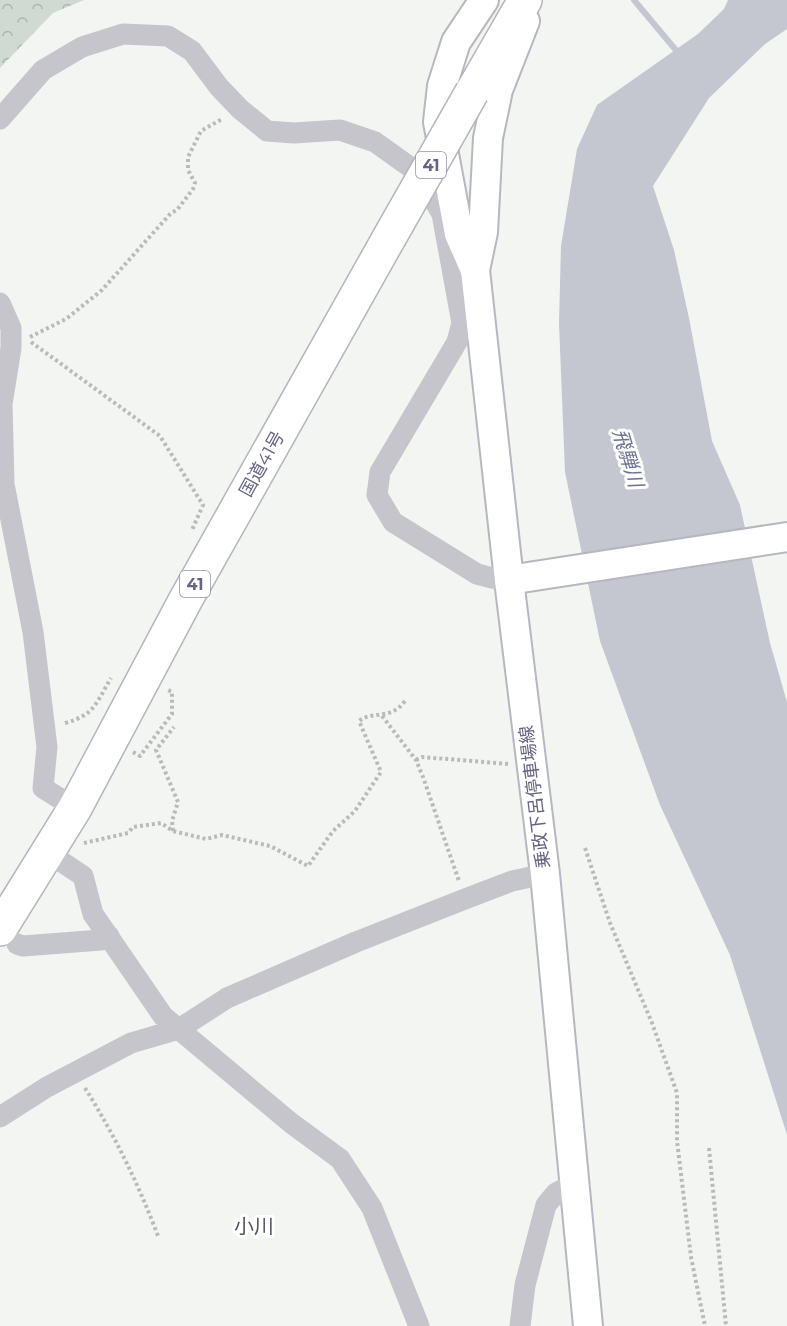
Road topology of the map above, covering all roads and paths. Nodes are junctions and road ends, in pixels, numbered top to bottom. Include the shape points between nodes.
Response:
1 (484, 0) edge
2 (525, 0) edge
3 (534, 0) edge
4 (240, 109) junction
5 (0, 119) edge
6 (475, 270) junction
7 (0, 303) edge
8 (19, 336) junction
9 (189, 535) dead end
10 (787, 537) edge
11 (509, 580) junction
12 (115, 672) dead end
13 (405, 701) dead end
14 (382, 716) junction
15 (174, 727) dead end
16 (45, 729) junction
17 (416, 760) junction
18 (531, 761) junction
19 (75, 808) junction
20 (173, 831) junction
21 (79, 844) dead end
22 (585, 848) dead end
23 (47, 852) junction
24 (545, 874) junction
25 (465, 899) junction
26 (8, 936) edge
27 (109, 936) junction
28 (179, 1029) junction
29 (75, 1072) junction
30 (0, 1117) edge
31 (709, 1148) dead end
32 (573, 1184) junction
33 (158, 1236) dead end
34 (419, 1326) edge
35 (520, 1326) edge
36 (588, 1326) edge
37 (705, 1326) edge
38 (726, 1326) edge

1 - 6 main road via 456,42 442,86 438,122 459,234
2 - 19 highway, 国道41号 / 41, bridge via 186,599
3 - 6 main road via 496,100 488,138 483,232
4 - 5 street via 192,51 168,36 123,34 82,47 43,70
4 - 8 path via 201,131 188,157 193,189 102,291 66,319
4 - 11 street via 267,131 340,130 375,142 417,172 442,214 462,323 457,342 380,472 377,495 393,522 477,574
6 - 11 main road, 乗政下呂停車場線
7 - 8 street
8 - 9 path via 160,436 203,505
8 - 16 street via 11,348 2,404 4,484 33,632
10 - 11 main road
11 - 18 main road, 乗政下呂停車場線
12 - 16 path via 91,712 81,719
13 - 14 path via 399,709
14 - 17 path
14 - 20 path via 358,721 381,772 355,811 333,831 308,866 270,846 231,836 206,839
15 - 20 path via 156,750 177,802
16 - 19 street via 43,788
17 - 18 path via 508,764
17 - 25 path
18 - 24 main road, 乗政下呂停車場線
19 - 23 highway, 国道41号 / 41
20 - 21 path via 161,823 133,827 128,833
22 - 37 path via 677,1094 677,1141 692,1265
23 - 26 highway, 国道41号 / 41
23 - 27 street via 83,876 93,914
24 - 25 street via 512,881
24 - 32 main road, 乗政下呂停車場線
25 - 28 street via 227,998
26 - 27 street via 23,946 101,940
27 - 28 street via 163,1017
28 - 29 street via 131,1043
28 - 34 street via 340,1159 372,1208
29 - 30 street
29 - 33 path via 136,1180
31 - 38 path
32 - 35 street via 556,1192 546,1205 525,1285
32 - 36 main road, 乗政下呂停車場線

